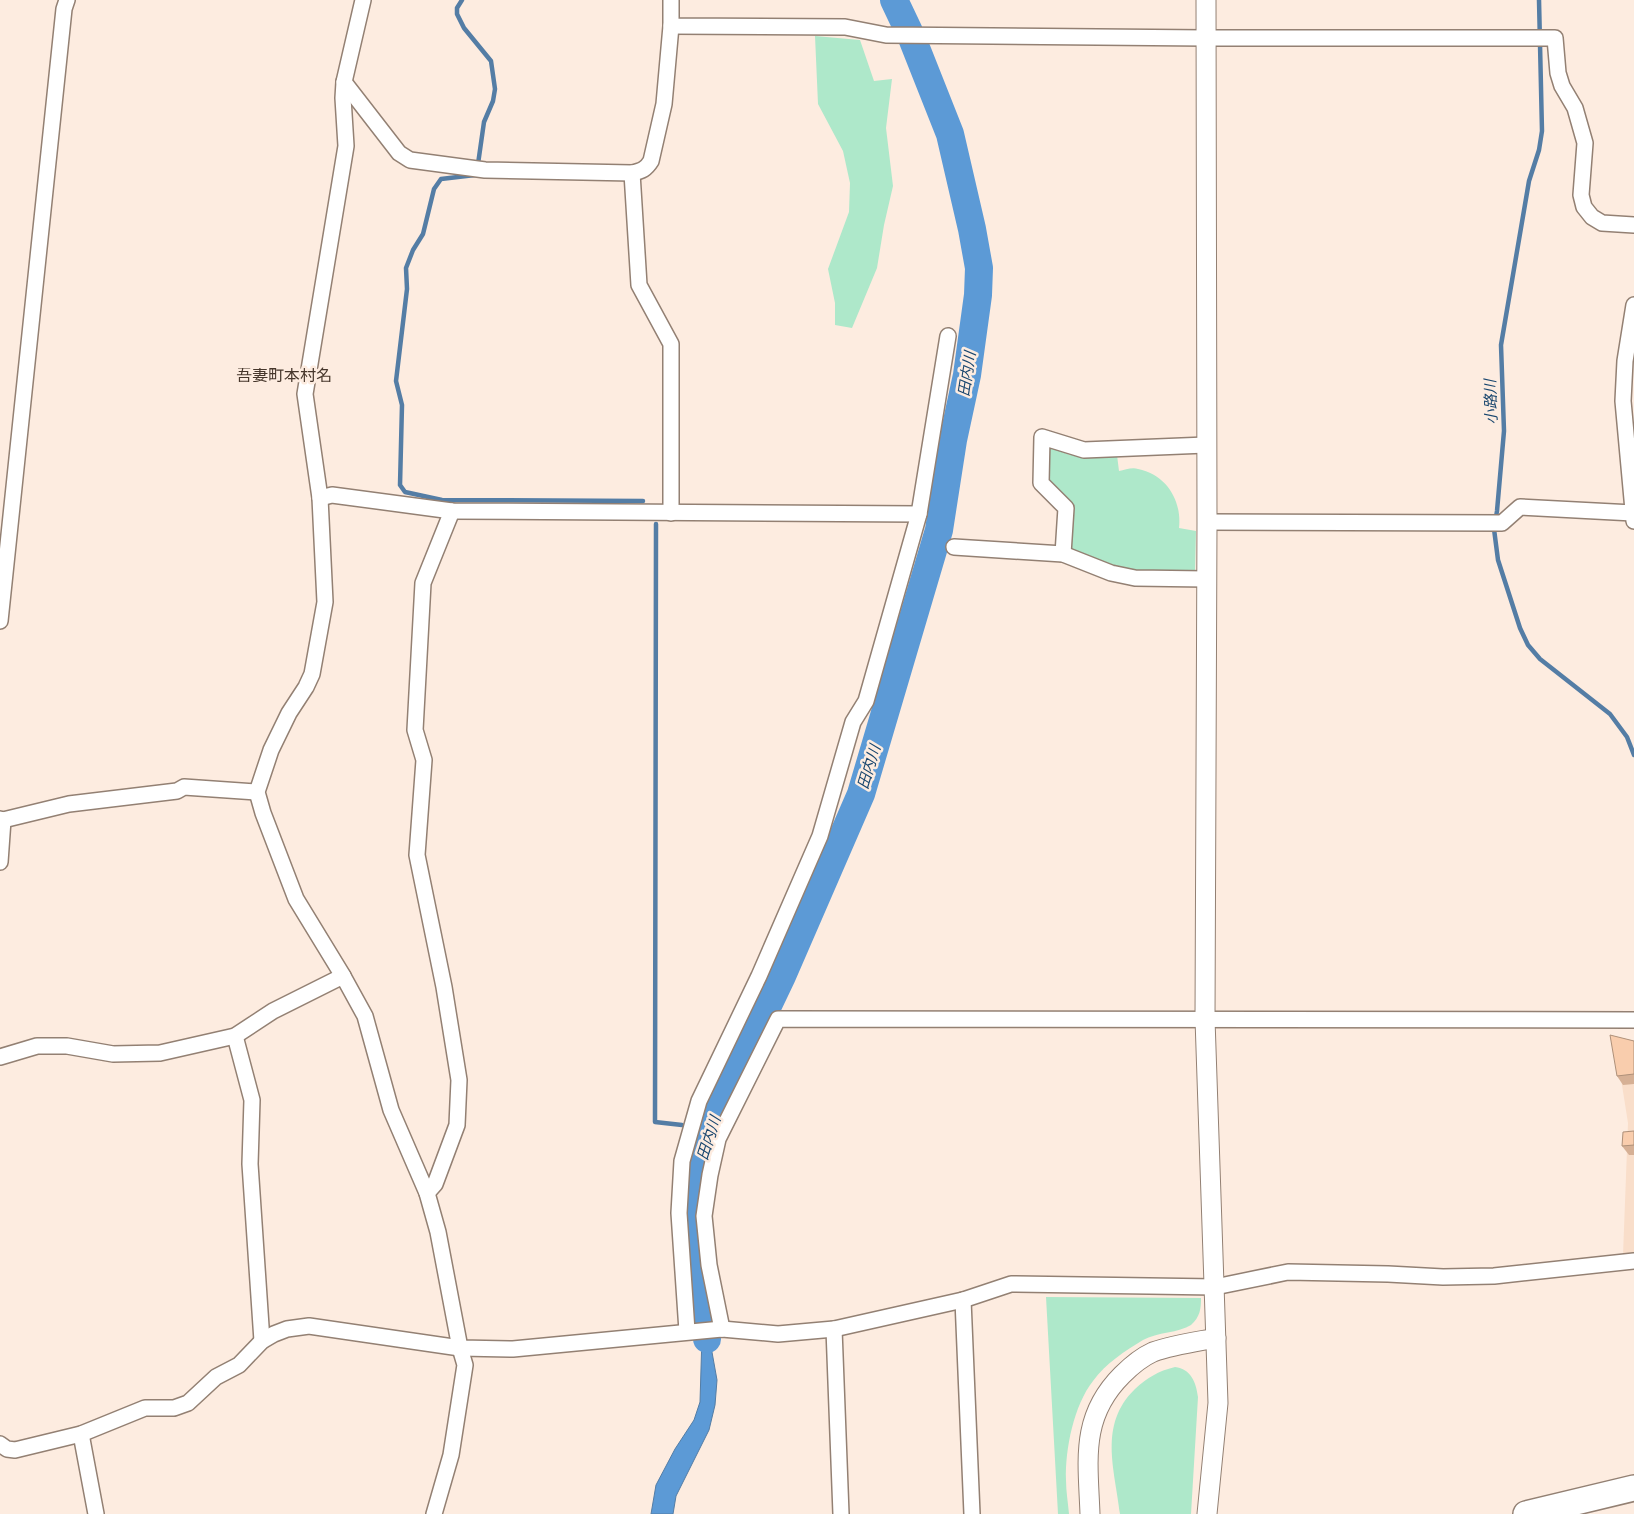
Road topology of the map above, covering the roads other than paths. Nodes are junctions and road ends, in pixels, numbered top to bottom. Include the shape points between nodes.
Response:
1 (67, 0) edge
2 (363, 0) edge
3 (671, 0) edge
4 (1206, 0) edge
5 (671, 26) junction
6 (1206, 38) junction
7 (344, 82) junction
8 (632, 172) junction
9 (1634, 224) edge
10 (1634, 306) edge
11 (948, 336) dead end
12 (1206, 445) junction
13 (320, 498) junction
14 (452, 511) junction
15 (671, 512) junction
16 (919, 514) junction
17 (1633, 517) edge
18 (1207, 522) junction
19 (954, 547) dead end
20 (1063, 554) junction
21 (1206, 579) junction
22 (0, 621) edge
23 (257, 792) junction
24 (1, 819) edge
25 (0, 862) edge
26 (343, 976) junction
27 (1204, 1019) junction
28 (1634, 1020) edge
29 (235, 1036) junction
30 (0, 1057) edge
31 (426, 1193) junction
32 (1634, 1260) edge
33 (1215, 1287) junction
34 (963, 1300) junction
35 (720, 1329) junction
36 (834, 1329) junction
37 (690, 1331) junction
38 (1216, 1338) junction
39 (262, 1341) junction
40 (460, 1348) junction
41 (81, 1434) junction
42 (0, 1444) edge
43 (1634, 1488) edge
44 (96, 1514) edge
45 (434, 1514) edge
46 (841, 1514) edge
47 (972, 1514) edge
48 (1090, 1514) edge
49 (1207, 1514) edge
50 (1526, 1514) edge

1 - 22 street
2 - 7 street
3 - 5 street
4 - 6 street
5 - 6 street via 845,27 886,35
5 - 8 street via 664,104 651,161 647,168
6 - 9 street via 1555,38 1558,73 1576,108 1585,143 1581,195 1584,207 1602,223
6 - 12 street
7 - 8 street via 399,153 410,160 485,170
7 - 13 street via 346,146 305,394
8 - 15 street via 639,285 671,344
10 - 17 street via 1625,361 1623,401
11 - 16 street
12 - 18 street
12 - 20 street via 1084,450 1042,436 1041,483 1066,508
13 - 14 street via 332,495
13 - 23 street via 325,602 312,674 288,713
14 - 15 street
14 - 31 street via 423,583 415,730 424,760 417,855 459,1080 457,1125 435,1184
15 - 16 street
16 - 37 street via 866,701 854,722 820,836 699,1102 682,1161 679,1213
17 - 18 street via 1520,506 1502,523
18 - 21 street
19 - 20 street
20 - 21 street via 1111,573 1135,578
21 - 27 street
23 - 24 street via 184,787 177,791 69,804
23 - 26 street via 296,899
24 - 25 street
26 - 29 street via 273,1011
26 - 31 street via 365,1016 391,1110
27 - 28 street
27 - 33 street
27 - 35 street via 778,1019 718,1139 710,1175 704,1216
29 - 30 street via 160,1053 113,1054 67,1046 37,1046
29 - 39 street via 252,1100 250,1164
31 - 40 street via 438,1232
32 - 33 street via 1494,1276 1288,1272
33 - 34 street via 1011,1284
33 - 38 street
34 - 36 street
34 - 47 street
35 - 36 street via 778,1334
35 - 37 street
36 - 46 street
37 - 40 street via 513,1349
38 - 48 street via 1150,1353 1131,1366 1114,1384 1092,1423 1088,1452
38 - 49 street via 1218,1403
39 - 40 street via 287,1329 309,1326
39 - 41 street via 239,1365 216,1378 188,1403 174,1408 145,1408
40 - 45 street via 465,1365 451,1455
41 - 42 street via 15,1450
41 - 44 street
43 - 50 highway

